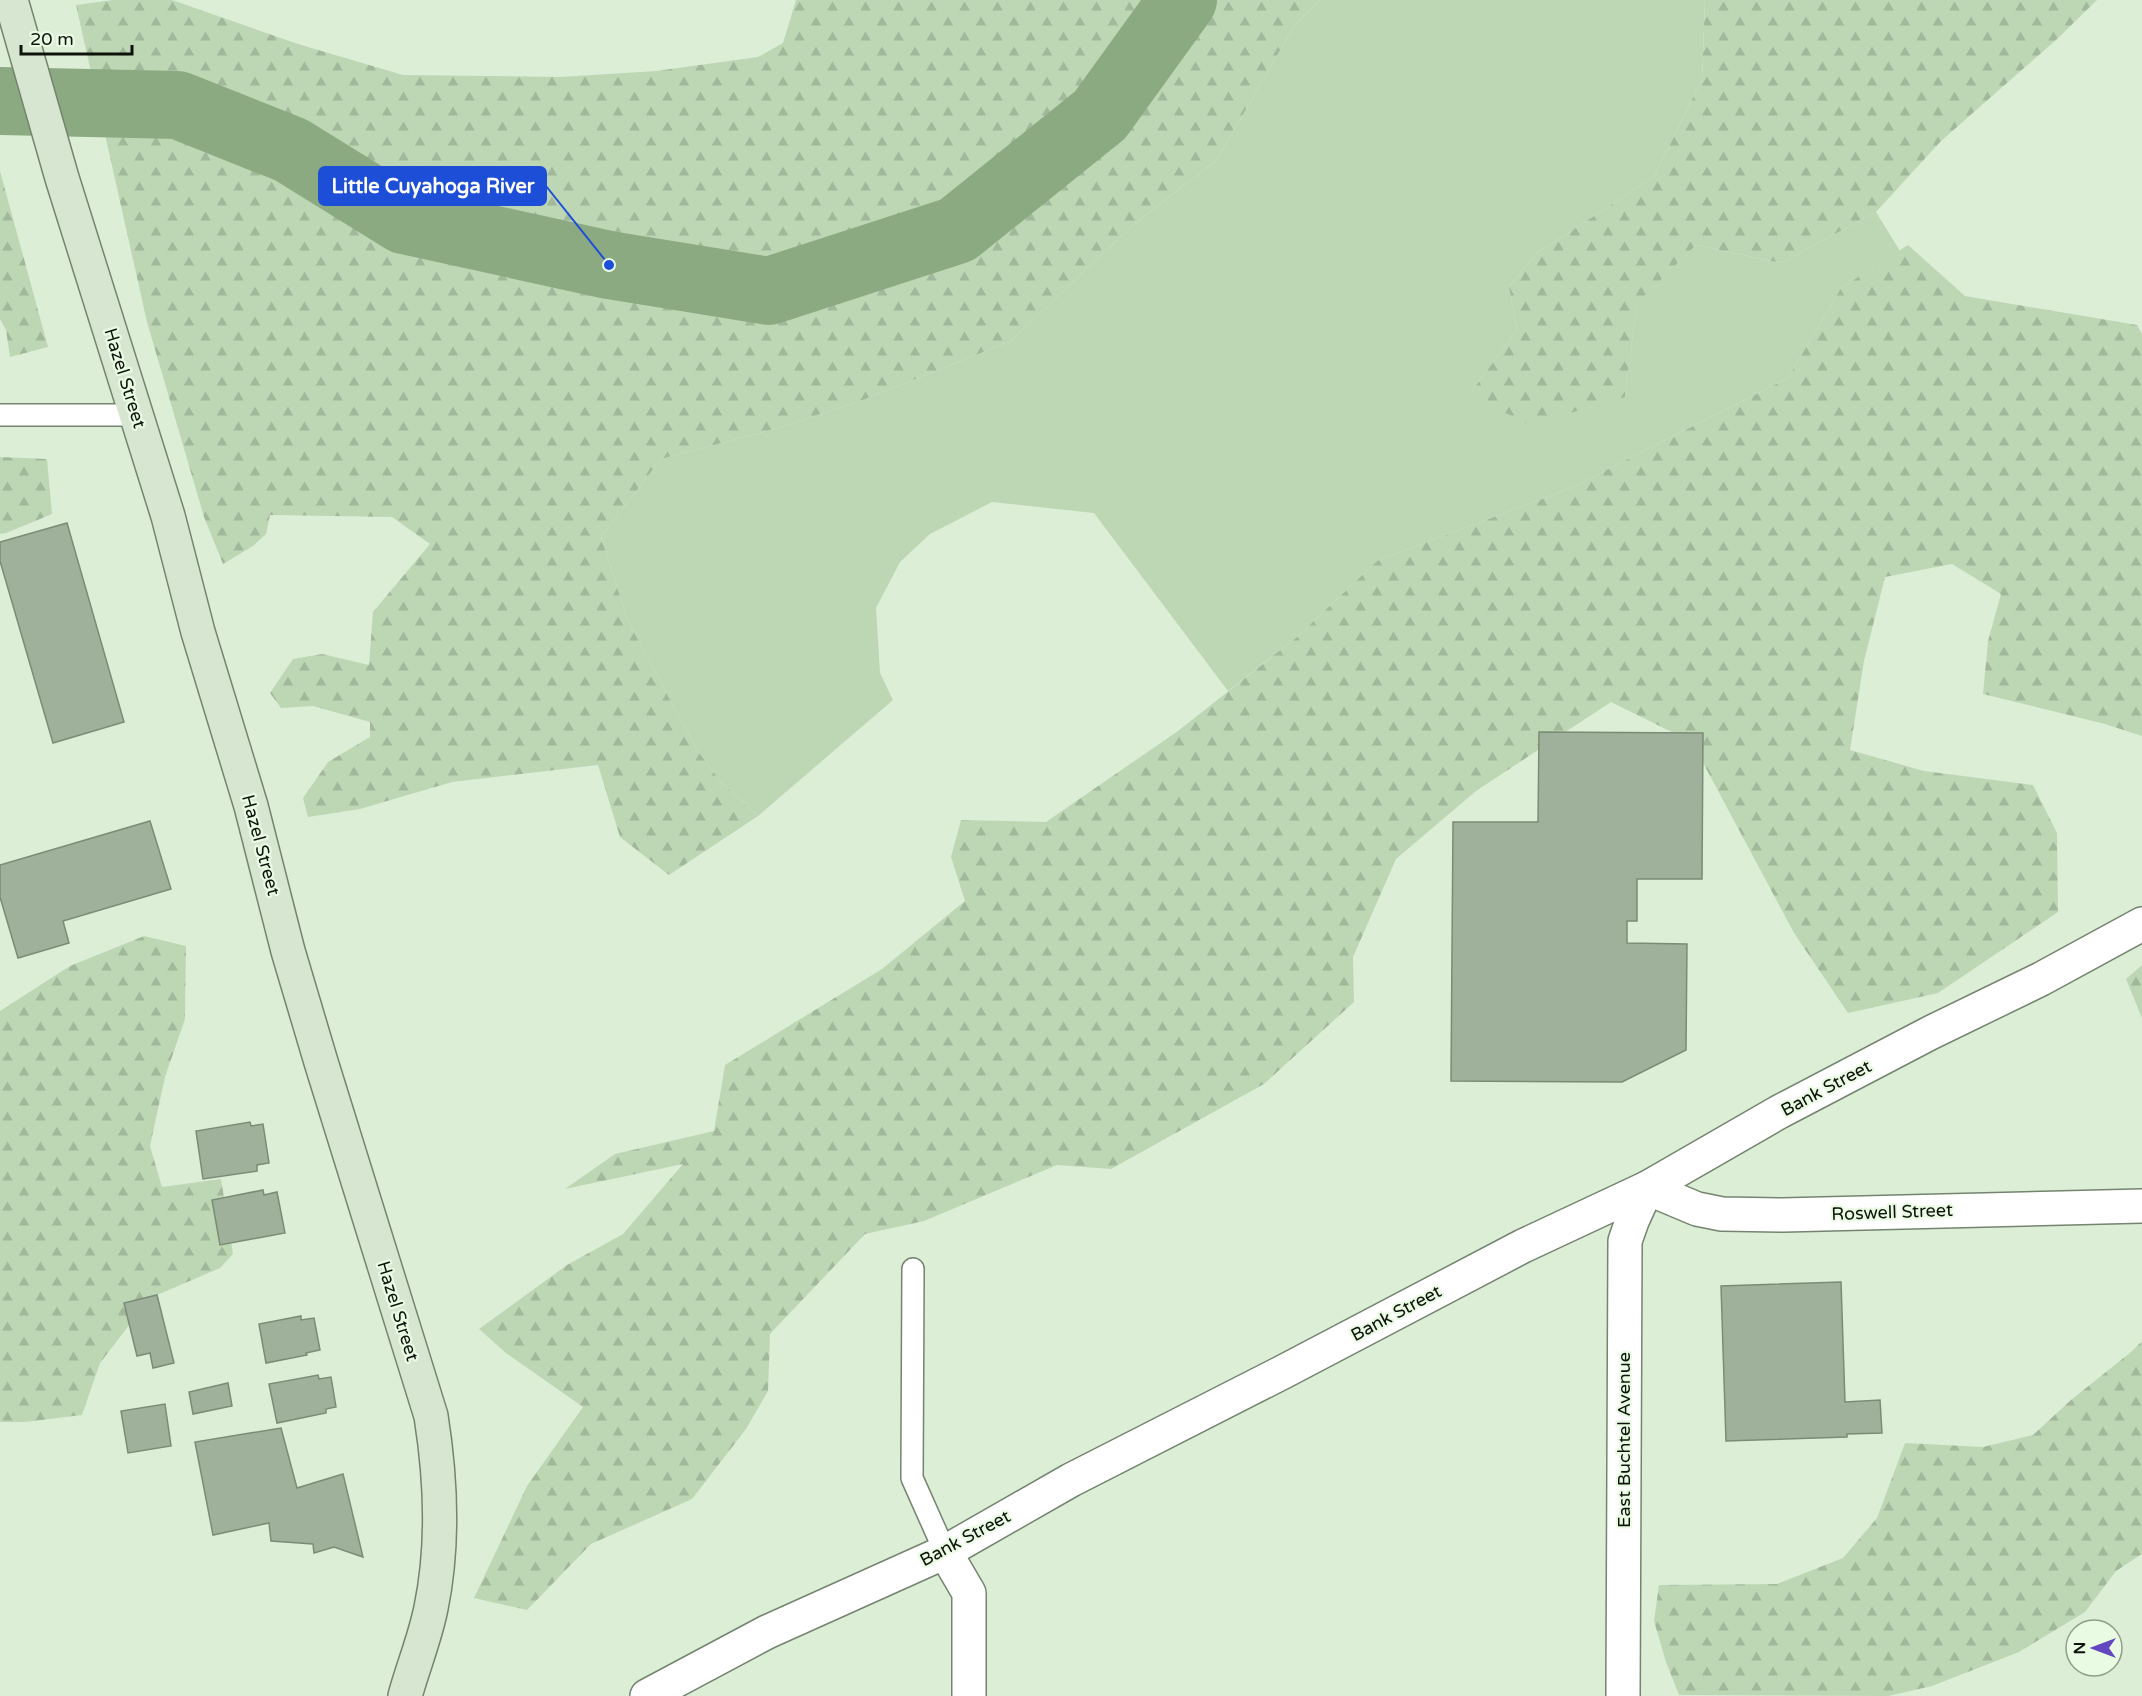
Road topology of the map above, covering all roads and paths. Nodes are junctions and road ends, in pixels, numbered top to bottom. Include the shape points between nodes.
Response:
1 (14, 11) edge
2 (0, 415) edge
3 (136, 415) junction
4 (2142, 924) edge
5 (1647, 1188) junction
6 (2142, 1206) edge
7 (913, 1269) dead end
8 (945, 1552) junction
9 (405, 1696) edge
10 (647, 1696) edge
11 (969, 1696) edge
12 (1623, 1696) edge

1 - 3 street, Hazel Street
2 - 3 lane
3 - 9 street, Hazel Street via 251,806 317,1051 431,1416 438,1474 439,1547 431,1608
4 - 5 street, Bank Street via 1779,1112
5 - 6 street, Roswell Street via 1696,1209 1722,1214
5 - 8 street, Bank Street via 1523,1246 1071,1480
5 - 12 street, East Buchtel Avenue via 1625,1242
7 - 8 lane via 912,1478
8 - 10 street, Bank Street via 767,1632
8 - 11 street via 969,1593

